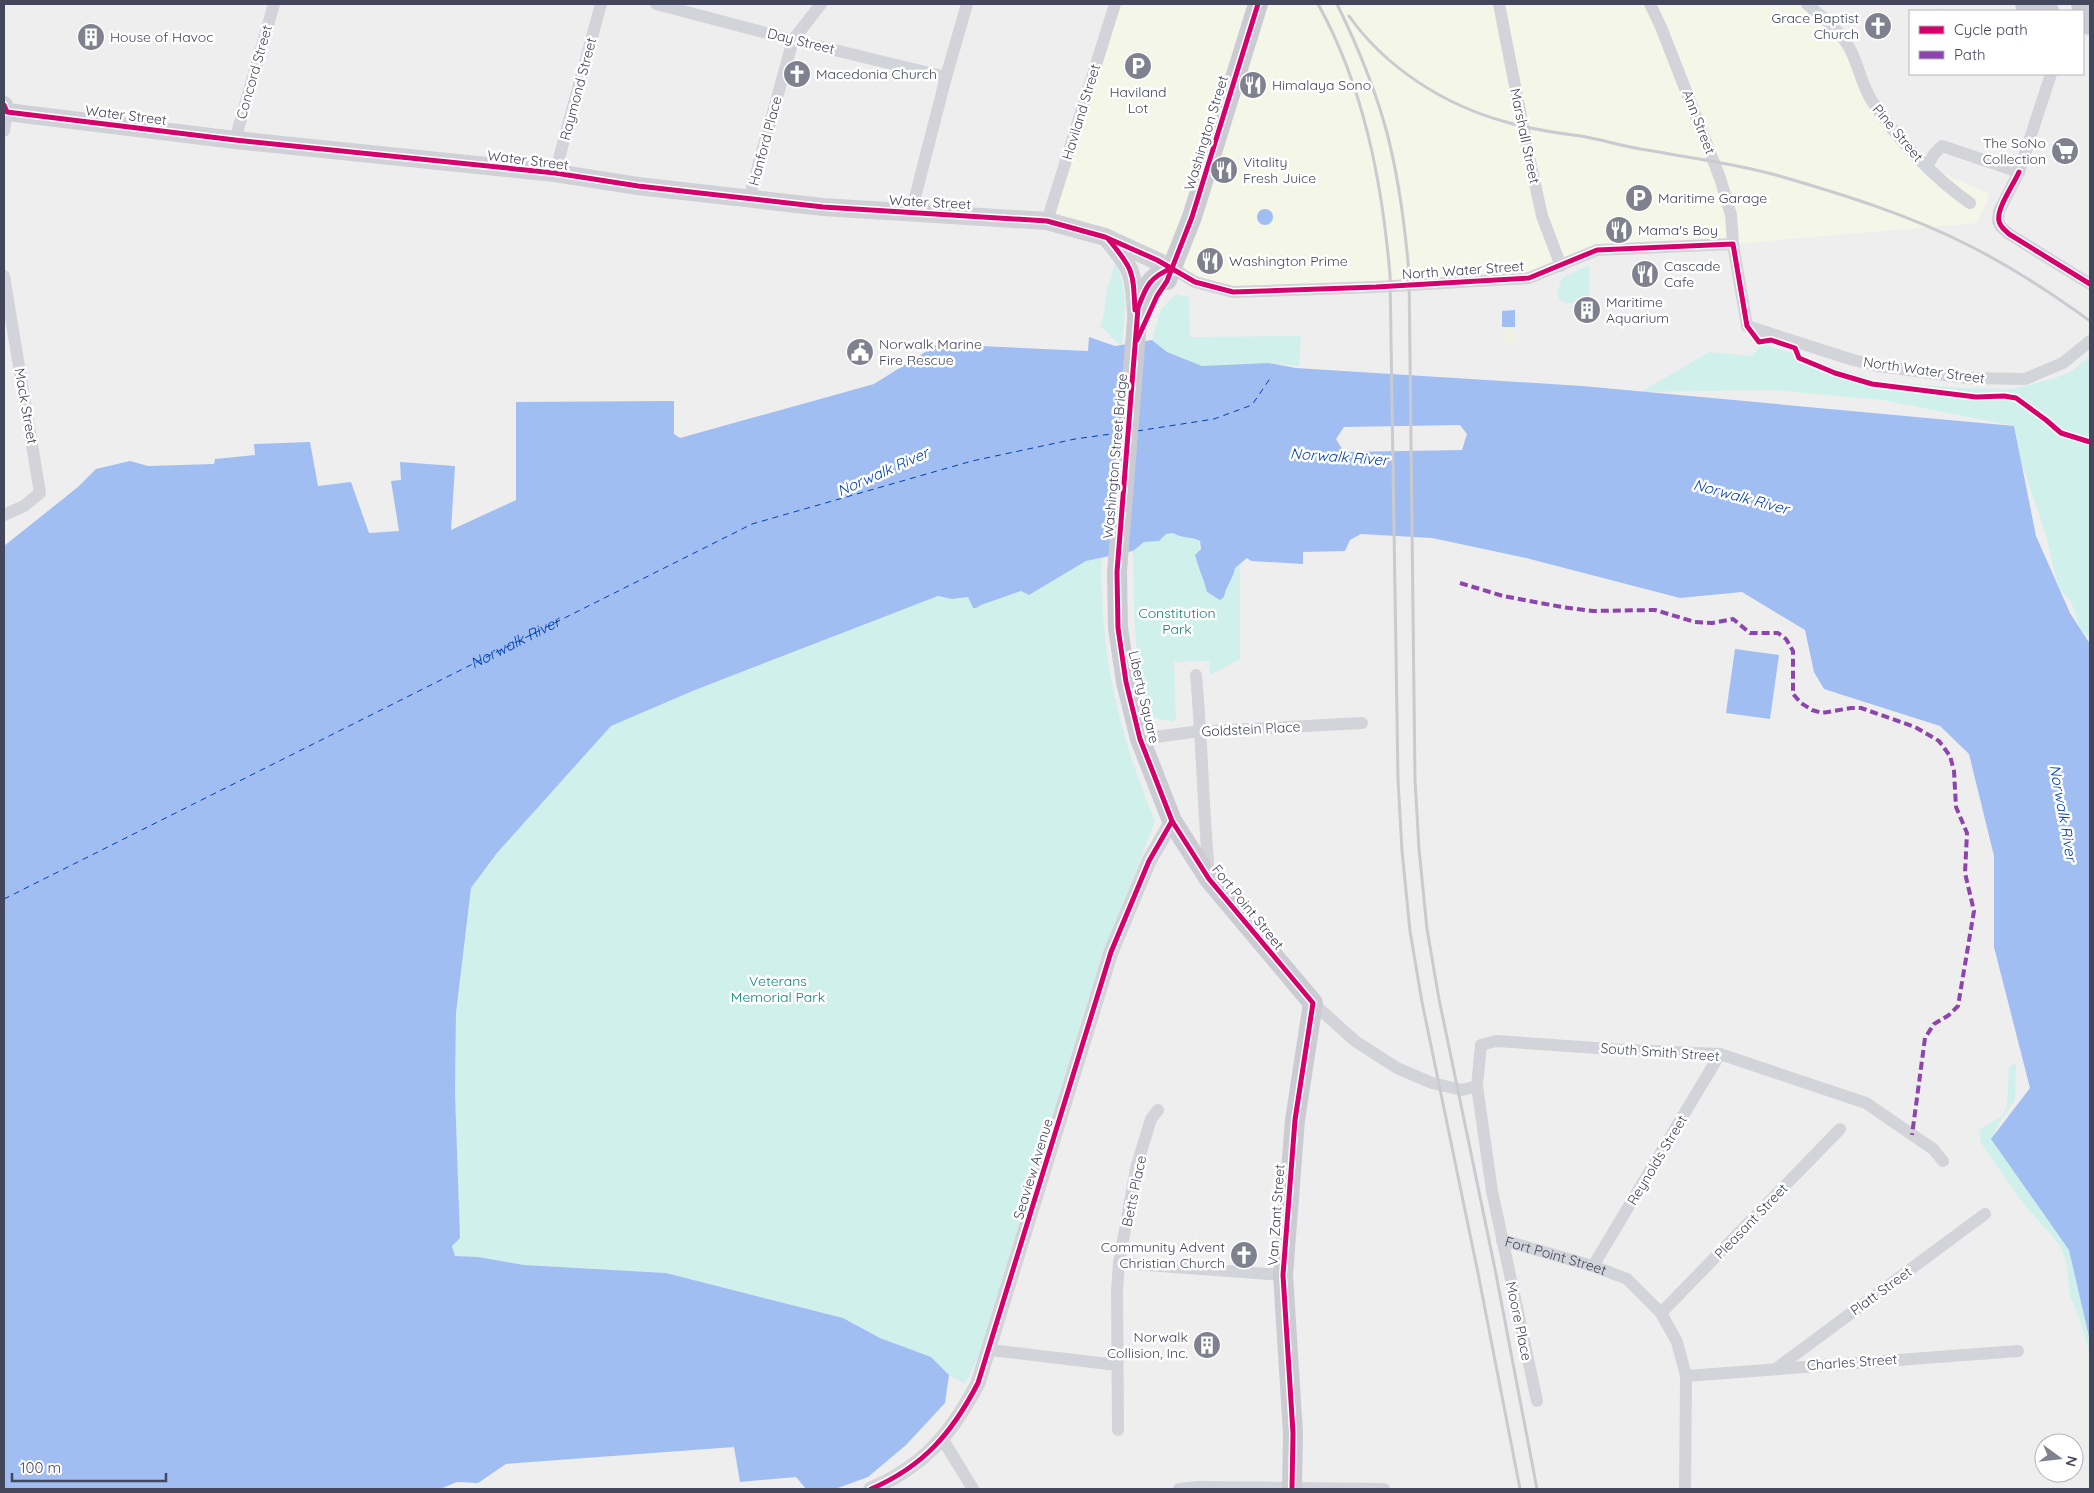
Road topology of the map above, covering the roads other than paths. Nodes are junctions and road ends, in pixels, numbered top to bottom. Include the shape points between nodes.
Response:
1 (274, 4) edge
2 (601, 4) edge
3 (656, 4) edge
4 (821, 4) edge
5 (968, 4) edge
6 (1115, 4) edge
7 (1258, 4) edge
8 (1499, 4) edge
9 (1650, 4) edge
10 (1807, 4) edge
11 (2025, 4) edge
12 (2081, 4) edge
13 (2090, 7) edge
14 (2048, 8) edge
15 (793, 40) junction
16 (2051, 75) edge
17 (946, 77) junction
18 (5, 110) edge
19 (4, 131) edge
20 (235, 140) junction
21 (1927, 167) junction
22 (2019, 172) junction
23 (555, 173) junction
24 (749, 199) junction
25 (1970, 203) dead end
26 (912, 213) junction
27 (1047, 221) junction
28 (1105, 236) junction
29 (1732, 244) junction
30 (1561, 266) junction
31 (1172, 268) junction
32 (4, 276) edge
33 (2090, 284) edge
34 (1136, 333) junction
35 (2090, 341) edge
36 (4, 515) edge
37 (1117, 572) joint
38 (1196, 675) dead end
39 (1362, 723) dead end
40 (1200, 732) junction
41 (1140, 739) junction
42 (1172, 821) junction
43 (1209, 879) junction
44 (1313, 1003) junction
45 (1720, 1054) junction
46 (1478, 1086) junction
47 (1158, 1110) dead end
48 (1840, 1129) dead end
49 (1943, 1162) dead end
50 (1985, 1214) dead end
51 (1502, 1240) junction
52 (1120, 1263) junction
53 (1593, 1266) junction
54 (1283, 1275) junction
55 (1661, 1313) junction
56 (990, 1350) junction
57 (2018, 1351) dead end
58 (1117, 1365) junction
59 (1777, 1368) junction
60 (1686, 1376) junction
61 (1537, 1401) dead end
62 (1118, 1430) dead end
63 (943, 1440) junction
64 (871, 1489) edge
65 (973, 1489) edge
66 (1179, 1489) edge
67 (1292, 1489) edge
68 (1384, 1489) edge
69 (1685, 1489) edge

1 - 20 street, Concord Street
2 - 23 street, Raymond Street
3 - 15 street, Day Street
4 - 15 street, Hanford Place
5 - 17 street
6 - 27 street, Haviland Street
7 - 31 main road, Washington Street via 1192,217
8 - 30 street, Marshall Street via 1542,216
9 - 29 street, Ann Street via 1720,178 1731,215
10 - 21 street, Pine Street via 1842,38 1871,100
11 - 14 main road
12 - 13 main road
15 - 17 street, Day Street
15 - 24 street, Hanford Place
16 - 22 street
17 - 26 street
18 - 19 street
18 - 20 main road, Water Street
20 - 23 main road, Water Street
21 - 22 street via 1942,146
21 - 25 street, Pine Street
22 - 33 street via 1999,211 2001,227
23 - 24 main road, Water Street
24 - 26 main road, Water Street
26 - 27 main road, Water Street
27 - 28 main road, Water Street
28 - 31 main road, Water Street
28 - 34 main road via 1127,262 1133,275
29 - 30 street, North Water Street via 1596,250
29 - 35 street, North Water Street via 1747,326 1853,360 1967,378 2025,379 2063,363
30 - 31 street, North Water Street via 1530,278 1233,292 1195,282
31 - 34 main road, Washington Street
32 - 36 street, Mack Street via 40,493 24,506
34 - 37 main road, Washington Street Bridge
37 - 41 main road, Liberty Square via 1118,628 1126,682
38 - 40 street
39 - 40 street, Goldstein Place
40 - 41 street, Goldstein Place
40 - 43 street
41 - 42 main road, Liberty Square
42 - 43 main road, Fort Point Street
42 - 56 street, Seaview Avenue via 1149,861 1111,952
43 - 44 main road, Fort Point Street
44 - 46 street, Fort Point Street via 1355,1041 1397,1068 1432,1083 1462,1090
44 - 54 main road, Van Zant Street via 1295,1120
45 - 46 street, South Smith Street via 1496,1041 1480,1045
45 - 49 street, South Smith Street via 1866,1103 1933,1150
45 - 53 street, Reynolds Street
46 - 51 street, Fort Point Street
47 - 52 street, Betts Place via 1151,1119 1136,1168
48 - 55 street, Pleasant Street
50 - 59 street, Platt Street
51 - 53 street, Fort Point Street
51 - 61 street, Moore Place
52 - 54 street
52 - 58 street, Betts Place
53 - 55 street, Fort Point Street via 1627,1279
54 - 67 main road, Van Zant Street via 1293,1433
55 - 60 street, Fort Point Street via 1677,1342
56 - 58 street
56 - 63 street, Seaview Avenue via 964,1410
57 - 59 street, Charles Street
58 - 62 street, Betts Place
59 - 60 street, Charles Street
60 - 69 street, Fort Point Street
63 - 64 street, Seaview Avenue via 914,1465
63 - 65 street
66 - 67 street
67 - 68 street

